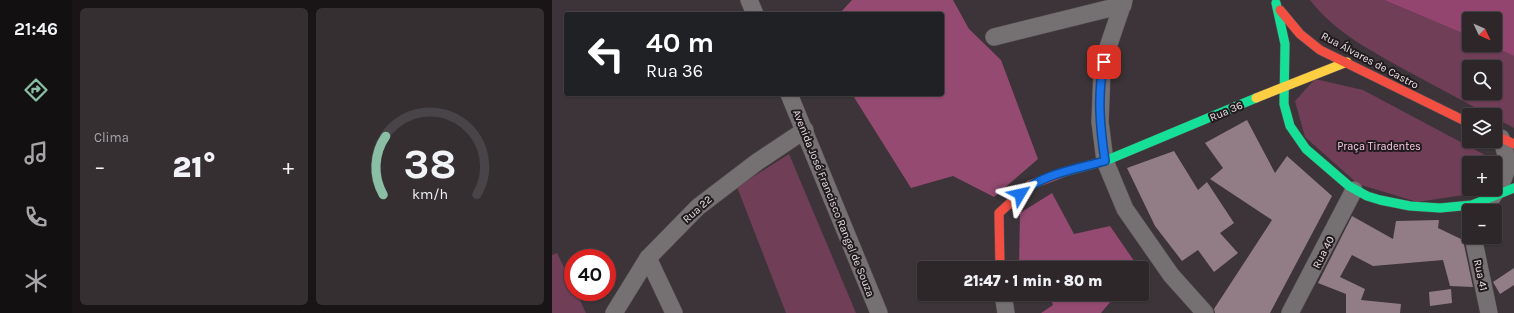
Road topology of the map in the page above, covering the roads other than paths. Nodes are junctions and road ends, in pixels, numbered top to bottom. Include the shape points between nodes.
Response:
1 (749, 0) edge
2 (1124, 2) edge
3 (1276, 2) edge
4 (754, 12) edge
5 (994, 37) dead end
6 (1347, 62) junction
7 (1282, 87) junction
8 (790, 96) edge
9 (1462, 120) edge
10 (805, 130) junction
11 (1503, 139) edge
12 (1105, 161) junction
13 (1514, 188) edge
14 (1354, 190) junction
15 (1491, 199) junction
16 (1483, 204) edge
17 (1462, 212) edge
18 (1474, 244) edge
19 (648, 258) junction
20 (1000, 261) edge
21 (1004, 301) edge
22 (614, 313) edge
23 (674, 313) edge
24 (879, 313) edge
25 (1006, 313) edge
26 (1206, 313) edge
27 (1290, 313) edge
28 (1489, 313) edge

1 - 4 street
2 - 5 street
2 - 12 street via 1102,71 1100,122
3 - 6 street, Rua Álvares de Castro via 1300,34 1320,50
3 - 7 street via 1284,38 1285,69
6 - 7 street, Rua 36
6 - 9 street, Rua Álvares de Castro
7 - 12 street, Rua 36
7 - 14 street via 1289,125 1300,144
8 - 10 street, Avenida José Francisco Rangel de Souza
10 - 19 street, Rua 22 via 698,206
10 - 24 street, Avenida José Francisco Rangel de Souza
11 - 15 street via 1507,157 1506,173
12 - 20 street, Rua 36 via 1051,176 1030,185 999,213
12 - 26 street via 1125,209 1171,275
13 - 15 street
14 - 17 street via 1367,197
14 - 27 street, Rua 40
15 - 16 street
18 - 28 street, Rua 41
19 - 22 street, Rua 22
19 - 23 street
21 - 25 street

